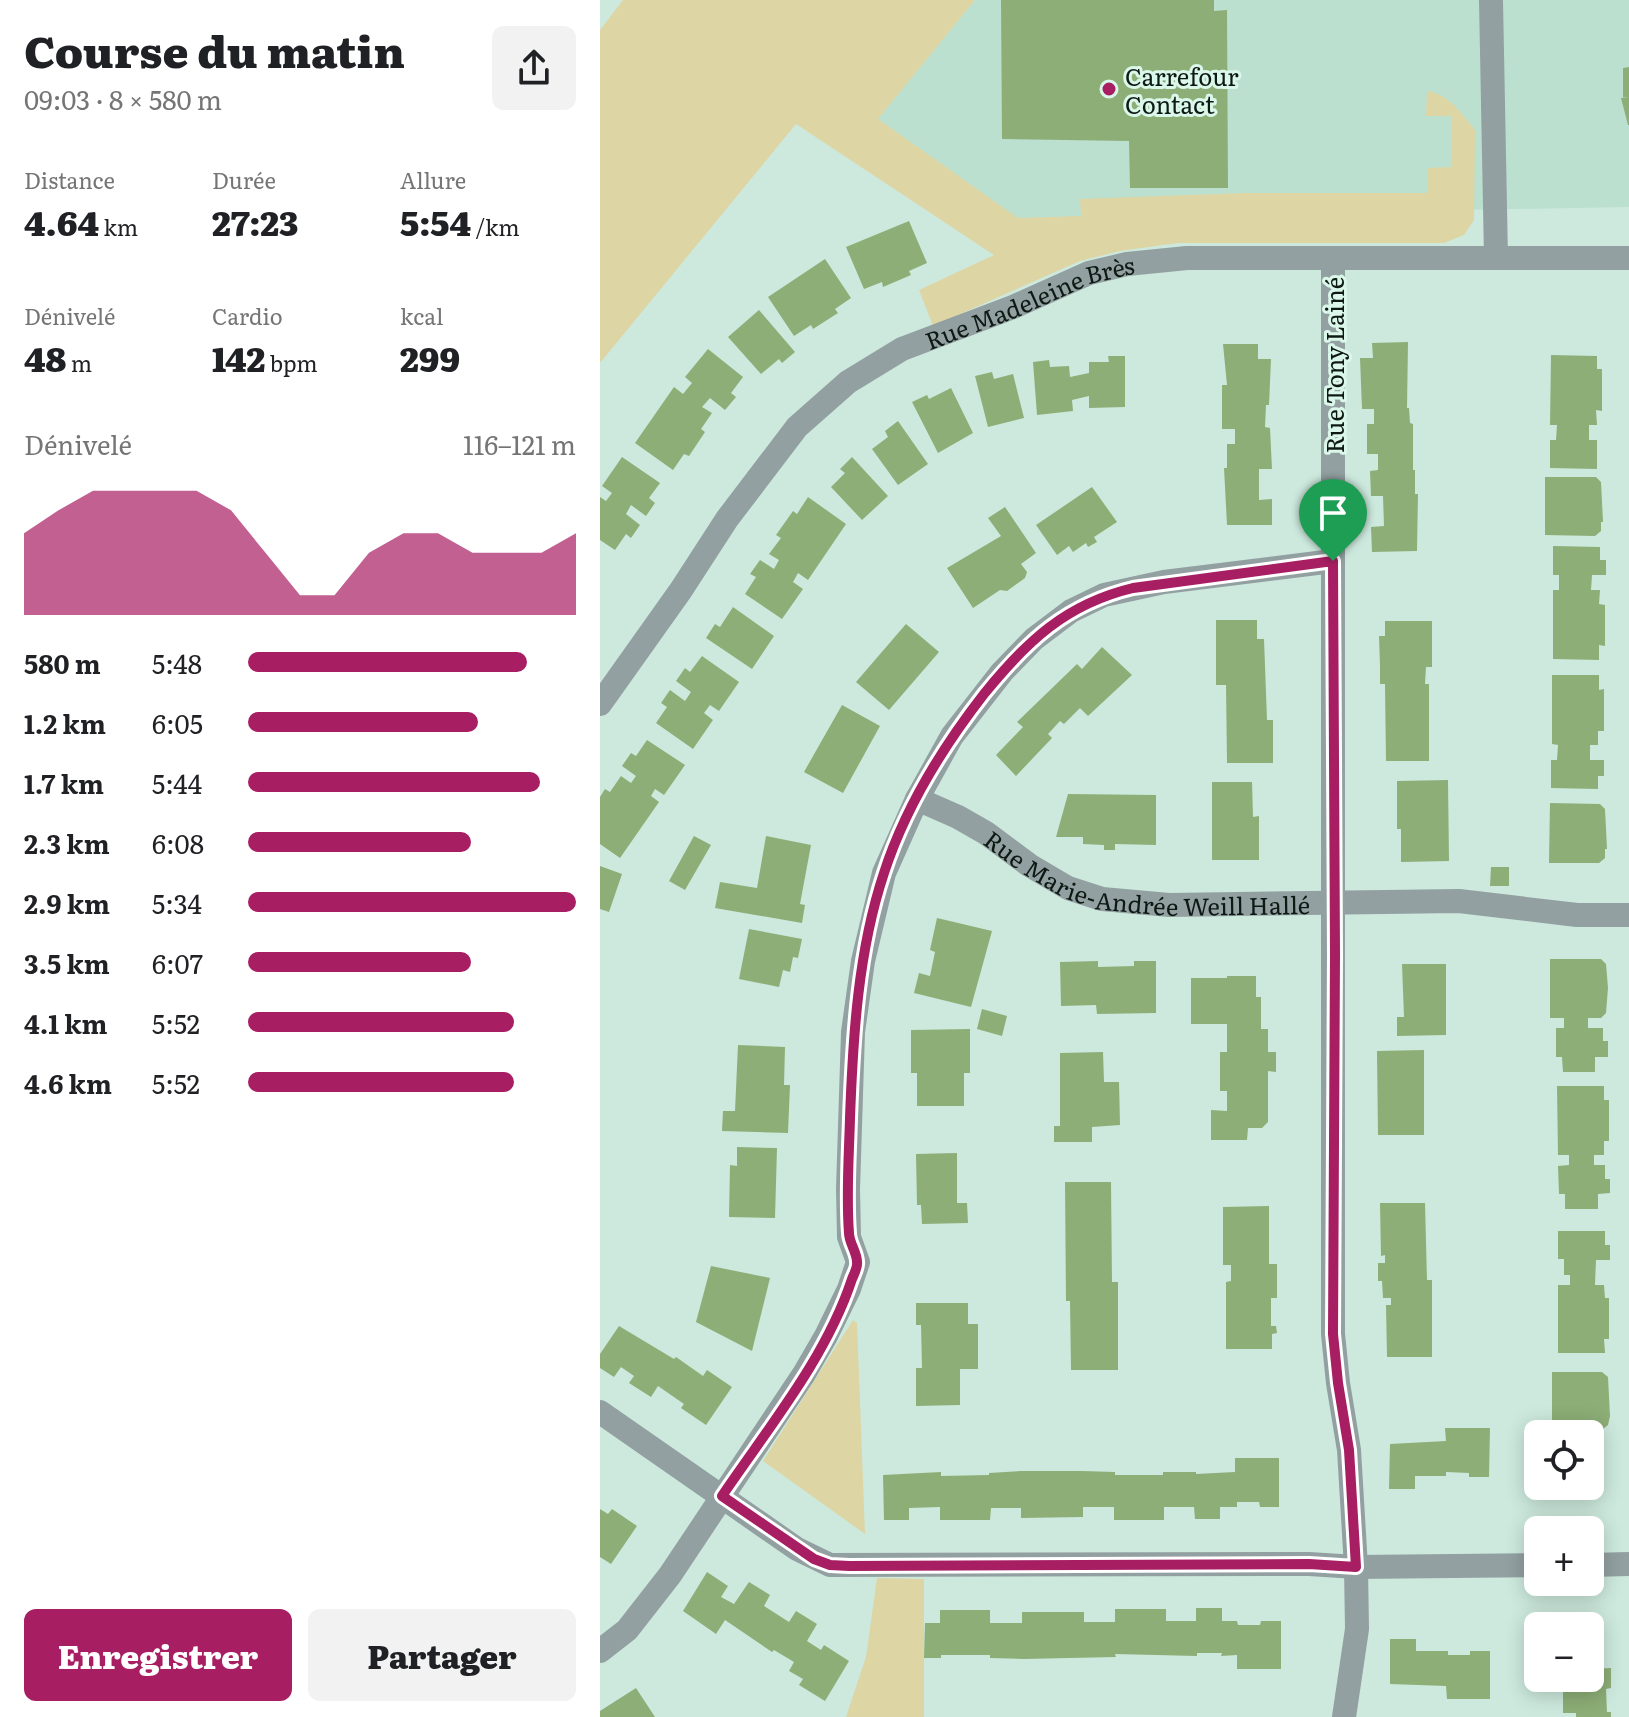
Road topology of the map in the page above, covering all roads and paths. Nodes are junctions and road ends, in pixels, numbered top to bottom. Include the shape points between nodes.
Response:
1 (1491, 0) edge
2 (1496, 258) junction
3 (1629, 258) edge
4 (1333, 259) junction
5 (1333, 561) junction
6 (600, 704) edge
7 (917, 799) junction
8 (1335, 903) junction
9 (1629, 915) edge
10 (600, 1412) edge
11 (722, 1496) junction
12 (1629, 1564) edge
13 (1524, 1565) edge
14 (1604, 1565) edge
15 (1356, 1567) junction
16 (600, 1651) edge
17 (1344, 1717) edge

1 - 2 street
2 - 3 street, Rue Madeleine Brès
2 - 4 street, Rue Madeleine Brès
4 - 5 street, Rue Tony Lainé
4 - 6 street, Rue Madeleine Brès via 1187,258 1127,264 1089,273 902,349 848,382 797,427
5 - 7 street via 1133,588 1071,611 1002,672 952,736
5 - 8 street, Rue Tony Lainé
7 - 8 street, Rue Marie-Andrée Weill Hallé via 986,833 1068,888 1102,899 1169,905
7 - 11 street via 884,873 853,1032 849,1237 858,1262 826,1336
8 - 9 street, Rue Marie-Andrée Weill Hallé via 1459,901 1577,915
8 - 15 street, Rue Tony Lainé via 1333,1334 1349,1450
10 - 11 street
11 - 15 street via 797,1549 830,1565
11 - 16 street via 646,1608
12 - 14 street
13 - 15 street
15 - 17 street, Rue Tony Lainé via 1357,1629

